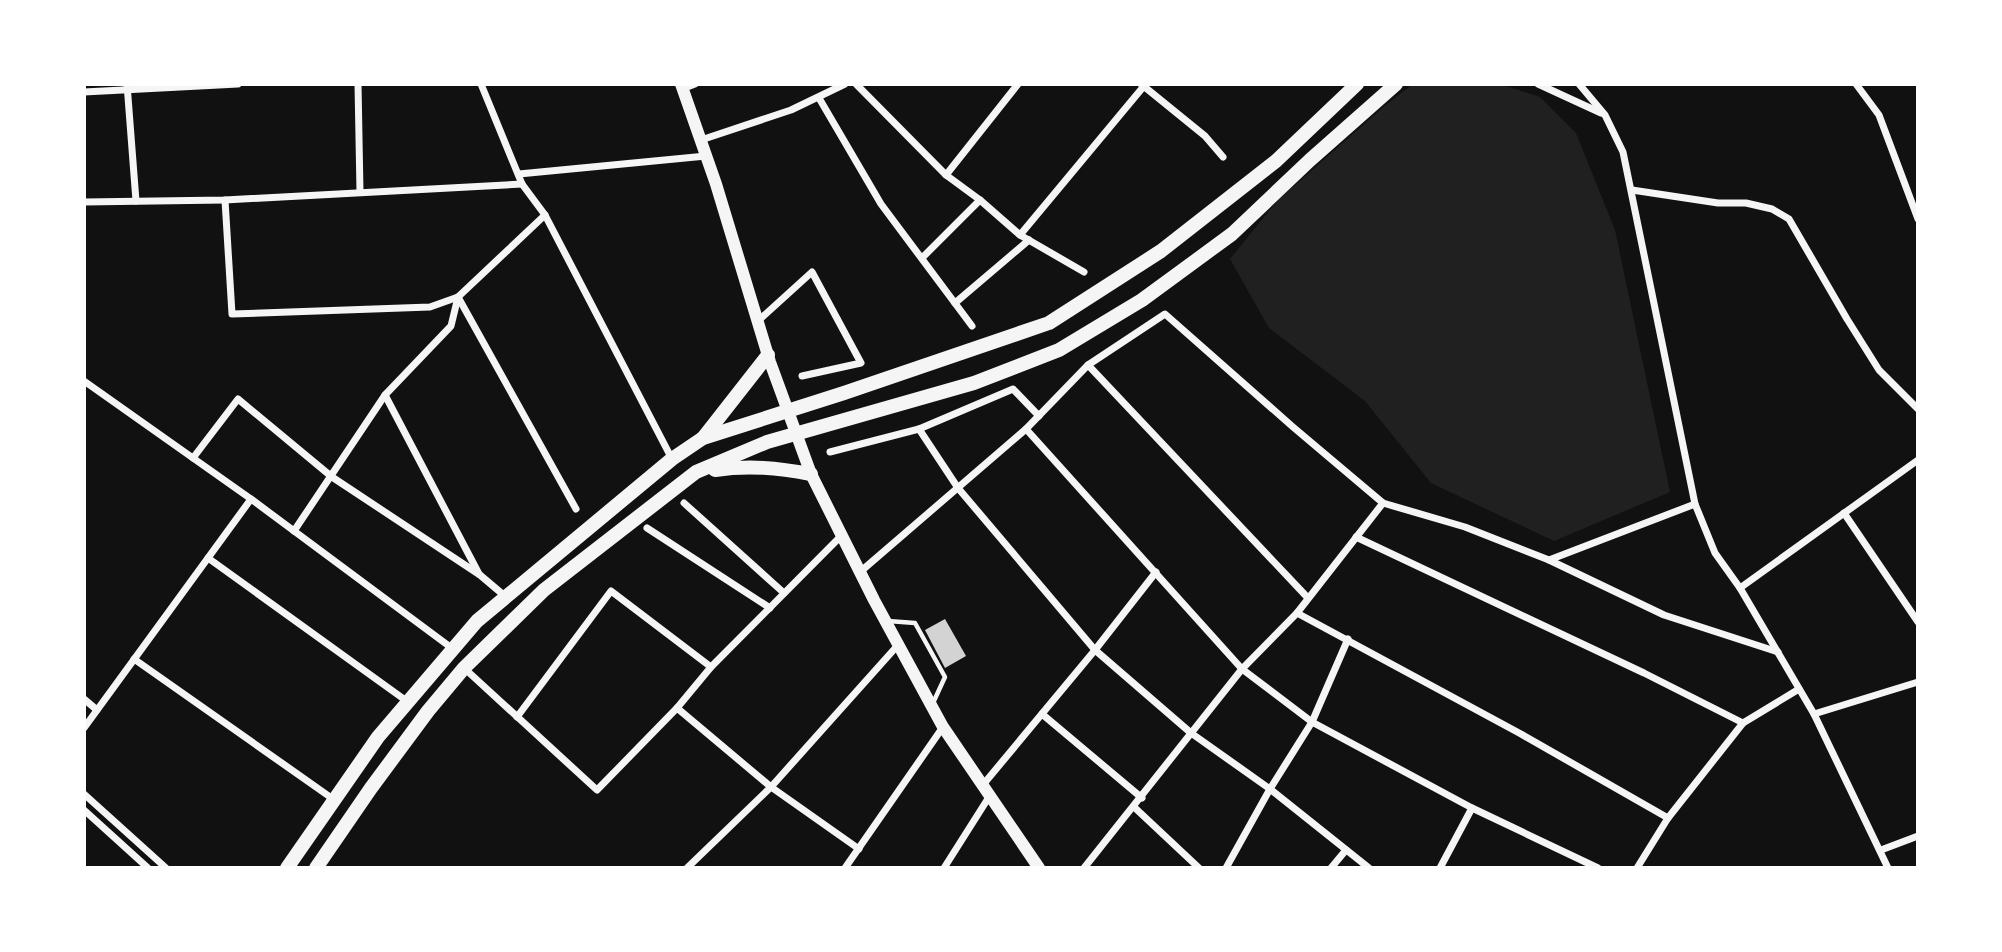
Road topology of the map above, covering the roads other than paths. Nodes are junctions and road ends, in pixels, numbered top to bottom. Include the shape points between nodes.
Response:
1 (238, 84) edge
2 (358, 84) edge
3 (481, 84) edge
4 (845, 84) edge
5 (856, 84) edge
6 (1018, 84) edge
7 (1357, 84) edge
8 (1396, 84) edge
9 (1538, 84) edge
10 (1579, 84) edge
11 (1856, 84) edge
12 (1142, 85) edge
13 (686, 86) edge
14 (128, 87) edge
15 (84, 92) edge
16 (819, 98) junction
17 (1605, 115) junction
18 (701, 140) junction
19 (706, 156) junction
20 (1223, 157) dead end
21 (519, 174) junction
22 (946, 175) junction
23 (522, 184) junction
24 (1632, 190) junction
25 (360, 192) junction
26 (225, 200) junction
27 (980, 200) junction
28 (136, 201) junction
29 (84, 202) edge
30 (545, 215) junction
31 (1918, 219) edge
32 (1020, 235) junction
33 (1028, 240) junction
34 (922, 257) junction
35 (1084, 272) dead end
36 (458, 297) junction
37 (955, 303) junction
38 (758, 321) junction
39 (972, 326) dead end
40 (768, 355) junction
41 (1088, 365) junction
42 (802, 376) dead end
43 (84, 381) edge
44 (385, 395) junction
45 (1918, 409) edge
46 (788, 411) junction
47 (1039, 416) junction
48 (919, 429) junction
49 (1026, 429) junction
50 (796, 434) junction
51 (703, 438) junction
52 (830, 452) dead end
53 (192, 458) junction
54 (672, 458) junction
55 (1918, 460) edge
56 (696, 472) junction
57 (811, 474) junction
58 (332, 477) junction
59 (958, 488) junction
60 (251, 499) junction
61 (684, 503) dead end
62 (1383, 503) junction
63 (1695, 503) junction
64 (576, 509) dead end
65 (1844, 513) junction
66 (647, 528) dead end
67 (294, 531) junction
68 (842, 535) junction
69 (1356, 537) junction
70 (208, 558) junction
71 (1549, 560) junction
72 (860, 572) junction
73 (1156, 572) junction
74 (480, 575) junction
75 (1740, 587) junction
76 (784, 593) junction
77 (506, 597) junction
78 (1308, 598) junction
79 (770, 608) junction
80 (1297, 612) junction
81 (885, 621) junction
82 (1918, 622) edge
83 (1348, 639) junction
84 (898, 645) junction
85 (453, 649) junction
86 (1096, 650) junction
87 (1777, 652) junction
88 (134, 660) junction
89 (711, 667) junction
90 (464, 668) junction
91 (1242, 669) junction
92 (1918, 682) edge
93 (1799, 690) junction
94 (84, 699) edge
95 (408, 702) junction
96 (932, 707) junction
97 (677, 708) junction
98 (97, 710) junction
99 (1042, 714) junction
100 (1814, 714) junction
101 (517, 717) junction
102 (1311, 722) junction
103 (1743, 723) junction
104 (943, 727) junction
105 (84, 728) edge
106 (1191, 733) junction
107 (771, 787) junction
108 (1270, 789) junction
109 (985, 792) junction
110 (84, 794) edge
111 (1142, 798) junction
112 (333, 799) junction
113 (1134, 807) junction
114 (1472, 808) junction
115 (84, 810) edge
116 (1668, 818) junction
117 (1918, 836) edge
118 (859, 849) junction
119 (1881, 849) junction
120 (1346, 850) junction
121 (692, 867) edge
122 (148, 868) edge
123 (166, 868) edge
124 (287, 868) edge
125 (316, 868) edge
126 (845, 868) edge
127 (944, 868) edge
128 (1039, 868) edge
129 (1084, 868) edge
130 (1199, 868) edge
131 (1226, 868) edge
132 (1331, 868) edge
133 (1369, 868) edge
134 (1440, 868) edge
135 (1598, 868) edge
136 (1637, 868) edge
137 (1888, 868) edge

1 - 14 street
2 - 25 street
3 - 21 street
4 - 16 street
5 - 22 street
6 - 22 street
7 - 46 main road via 1276,161 1161,251 1049,323
8 - 50 main road via 1232,234 1142,300 1059,350 974,383
9 - 17 street
10 - 17 street
11 - 31 street via 1879,115
12 - 20 street via 1205,136
12 - 32 street
13 - 18 street
14 - 15 street
14 - 28 street
16 - 18 street
16 - 34 street via 881,204
17 - 24 street via 1623,152
18 - 19 street
19 - 21 street
19 - 38 street
21 - 23 street
22 - 27 street
23 - 25 street
23 - 30 street
24 - 45 street via 1745,203 1772,209 1789,219 1879,370
24 - 63 street
25 - 26 street
26 - 28 street
26 - 36 street via 232,314 430,307
27 - 32 street
27 - 34 street
28 - 29 street
30 - 36 street
30 - 54 street
32 - 33 street
33 - 35 street
33 - 37 street
34 - 37 street
36 - 44 street via 451,326
36 - 64 street
37 - 39 street
38 - 40 street
38 - 42 street via 812,272 861,363
40 - 46 street
40 - 51 main road
41 - 47 street
41 - 62 street via 1165,314
41 - 78 street
43 - 53 street
44 - 58 street
44 - 74 street
46 - 50 street
46 - 51 main road
47 - 48 street via 1013,389
47 - 49 street
48 - 52 street
48 - 59 street
49 - 59 street
49 - 73 street
50 - 56 main road
50 - 57 street
51 - 54 main road
53 - 58 street via 238,399
53 - 60 street
54 - 77 main road
55 - 65 street
56 - 57 main road via 743,466
56 - 90 main road via 544,590
57 - 68 street
58 - 67 street
58 - 74 street
59 - 72 street
59 - 86 street
60 - 67 street
60 - 70 street
61 - 76 street
62 - 69 street
62 - 71 street via 1465,527
63 - 71 street
63 - 75 street via 1715,553
65 - 75 street
65 - 82 street
66 - 79 street
67 - 85 street
68 - 72 street
68 - 76 street
69 - 78 street
69 - 103 street
70 - 88 street
70 - 95 street
71 - 87 street via 1664,615
72 - 81 street
73 - 86 street
73 - 91 street
74 - 77 street
75 - 87 street
76 - 79 street
77 - 85 main road
78 - 80 street
79 - 89 street
80 - 83 street
80 - 91 street
81 - 84 street
81 - 96 lane via 915,623 945,677
83 - 102 street
83 - 116 street
84 - 96 street
84 - 107 street
85 - 95 main road
86 - 99 street
86 - 106 street
87 - 93 street
88 - 98 street
88 - 112 street
89 - 97 street
89 - 101 street via 611,591
90 - 101 street
90 - 125 main road via 370,788
91 - 102 street
91 - 106 street
92 - 100 street
93 - 100 street
93 - 103 street
94 - 98 street
95 - 112 main road
96 - 104 street
97 - 101 street via 597,790
97 - 107 street
98 - 105 street
99 - 109 street
99 - 111 street
100 - 119 street
102 - 108 street
102 - 114 street
103 - 116 street
104 - 109 street
104 - 118 street
106 - 108 street
106 - 111 street
107 - 118 street
107 - 121 street
108 - 120 street
108 - 131 street
109 - 127 street
109 - 128 street
110 - 123 street
111 - 113 street
112 - 124 main road
113 - 129 street
113 - 130 street
114 - 134 street
114 - 135 street
115 - 122 street
116 - 136 street
117 - 119 street
118 - 126 street
119 - 137 street
120 - 132 street
120 - 133 street

